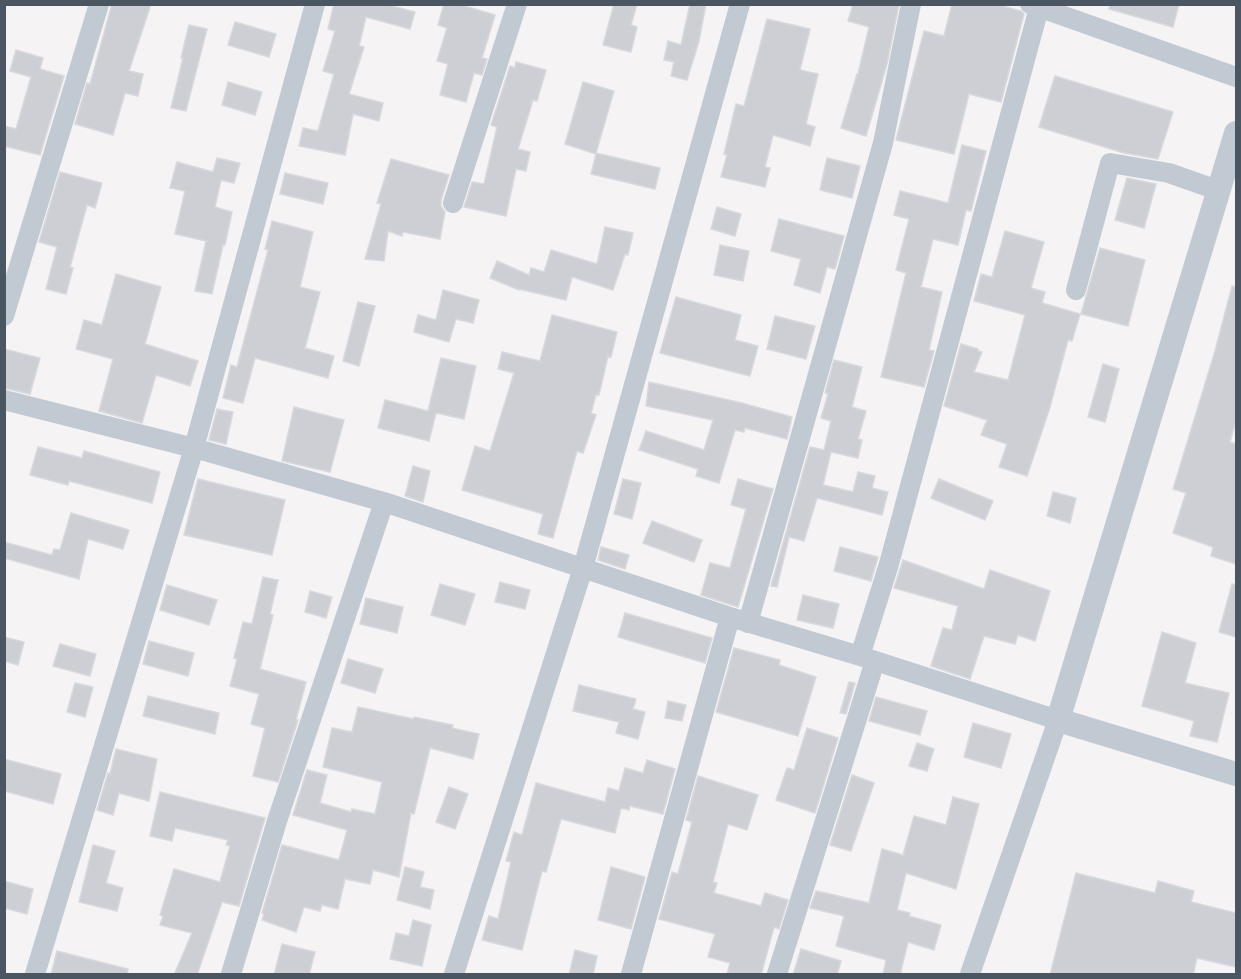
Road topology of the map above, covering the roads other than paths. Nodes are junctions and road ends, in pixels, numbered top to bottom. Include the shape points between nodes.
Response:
1 (99, 4) edge
2 (315, 4) edge
3 (517, 4) edge
4 (740, 4) edge
5 (911, 4) edge
6 (1037, 6) edge
7 (1236, 77) edge
8 (1236, 133) edge
9 (1220, 191) junction
10 (453, 202) dead end
11 (1076, 290) dead end
12 (4, 316) edge
13 (4, 400) edge
14 (194, 448) junction
15 (384, 502) junction
16 (583, 568) junction
17 (739, 620) junction
18 (867, 658) junction
19 (1058, 720) junction
20 (1236, 774) edge
21 (35, 975) edge
22 (231, 975) edge
23 (454, 975) edge
24 (631, 975) edge
25 (777, 975) edge
26 (970, 975) edge

1 - 12 street
2 - 14 street
3 - 10 street
4 - 16 street
5 - 17 street via 883,143
6 - 7 street
6 - 18 street
8 - 9 street
9 - 11 street via 1169,173 1110,164
9 - 19 street
13 - 14 street
14 - 15 street
14 - 21 street
15 - 16 street
15 - 22 street
16 - 17 street
16 - 23 street
17 - 18 street
17 - 24 street
18 - 19 street
18 - 25 street
19 - 20 street
19 - 26 street

